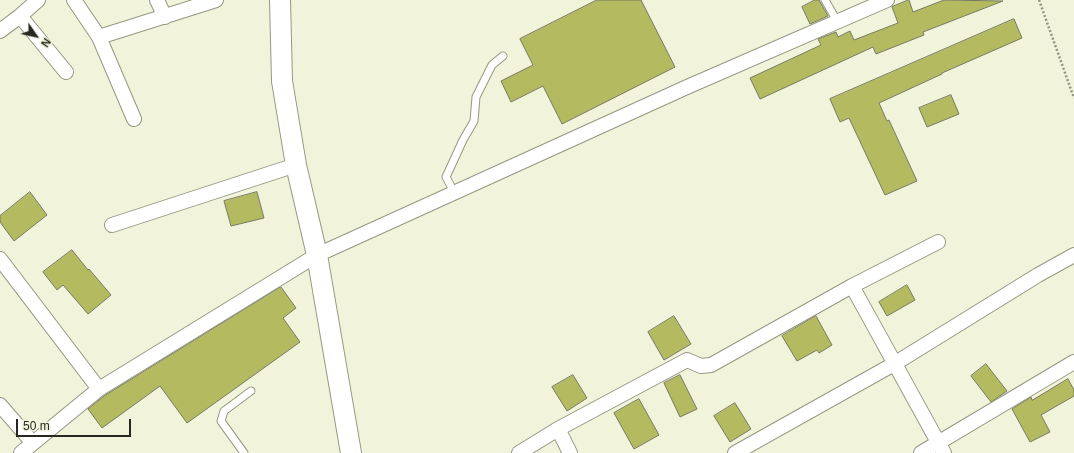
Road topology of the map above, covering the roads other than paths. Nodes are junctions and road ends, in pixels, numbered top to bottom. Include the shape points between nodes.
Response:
1 (38, 0) edge
2 (74, 0) edge
3 (156, 0) edge
4 (216, 0) edge
5 (280, 0) edge
6 (825, 0) edge
7 (887, 0) edge
8 (20, 16) junction
9 (165, 17) junction
10 (837, 21) junction
11 (0, 31) edge
12 (99, 37) junction
13 (502, 56) dead end
14 (66, 72) dead end
15 (134, 119) dead end
16 (296, 165) junction
17 (454, 192) junction
18 (112, 224) dead end
19 (938, 242) dead end
20 (317, 254) junction
21 (1074, 255) edge
22 (0, 259) edge
23 (852, 286) junction
24 (1074, 362) edge
25 (894, 364) junction
26 (99, 389) junction
27 (251, 391) dead end
28 (0, 405) edge
29 (558, 429) junction
30 (33, 444) junction
31 (941, 448) edge
32 (21, 453) edge
33 (244, 453) edge
34 (351, 453) edge
35 (519, 453) edge
36 (570, 453) edge
37 (735, 453) edge
38 (921, 453) edge

1 - 8 street
2 - 12 street
3 - 9 street
4 - 9 street
5 - 16 street via 282,81
6 - 10 lane
7 - 10 street
8 - 11 street
8 - 14 street
9 - 12 street
10 - 17 street via 686,86
12 - 15 street
13 - 17 lane via 492,65 476,97 474,121 446,178
16 - 18 street
16 - 20 street
17 - 20 street
19 - 23 street
20 - 26 street
20 - 34 street
21 - 25 street
22 - 26 street
23 - 25 street
23 - 29 street via 711,364 701,366 687,360
24 - 31 street
25 - 31 street
25 - 37 street
26 - 30 street
27 - 33 lane via 224,411 221,421
28 - 30 street
29 - 35 street
29 - 36 street
30 - 32 street
31 - 38 street

